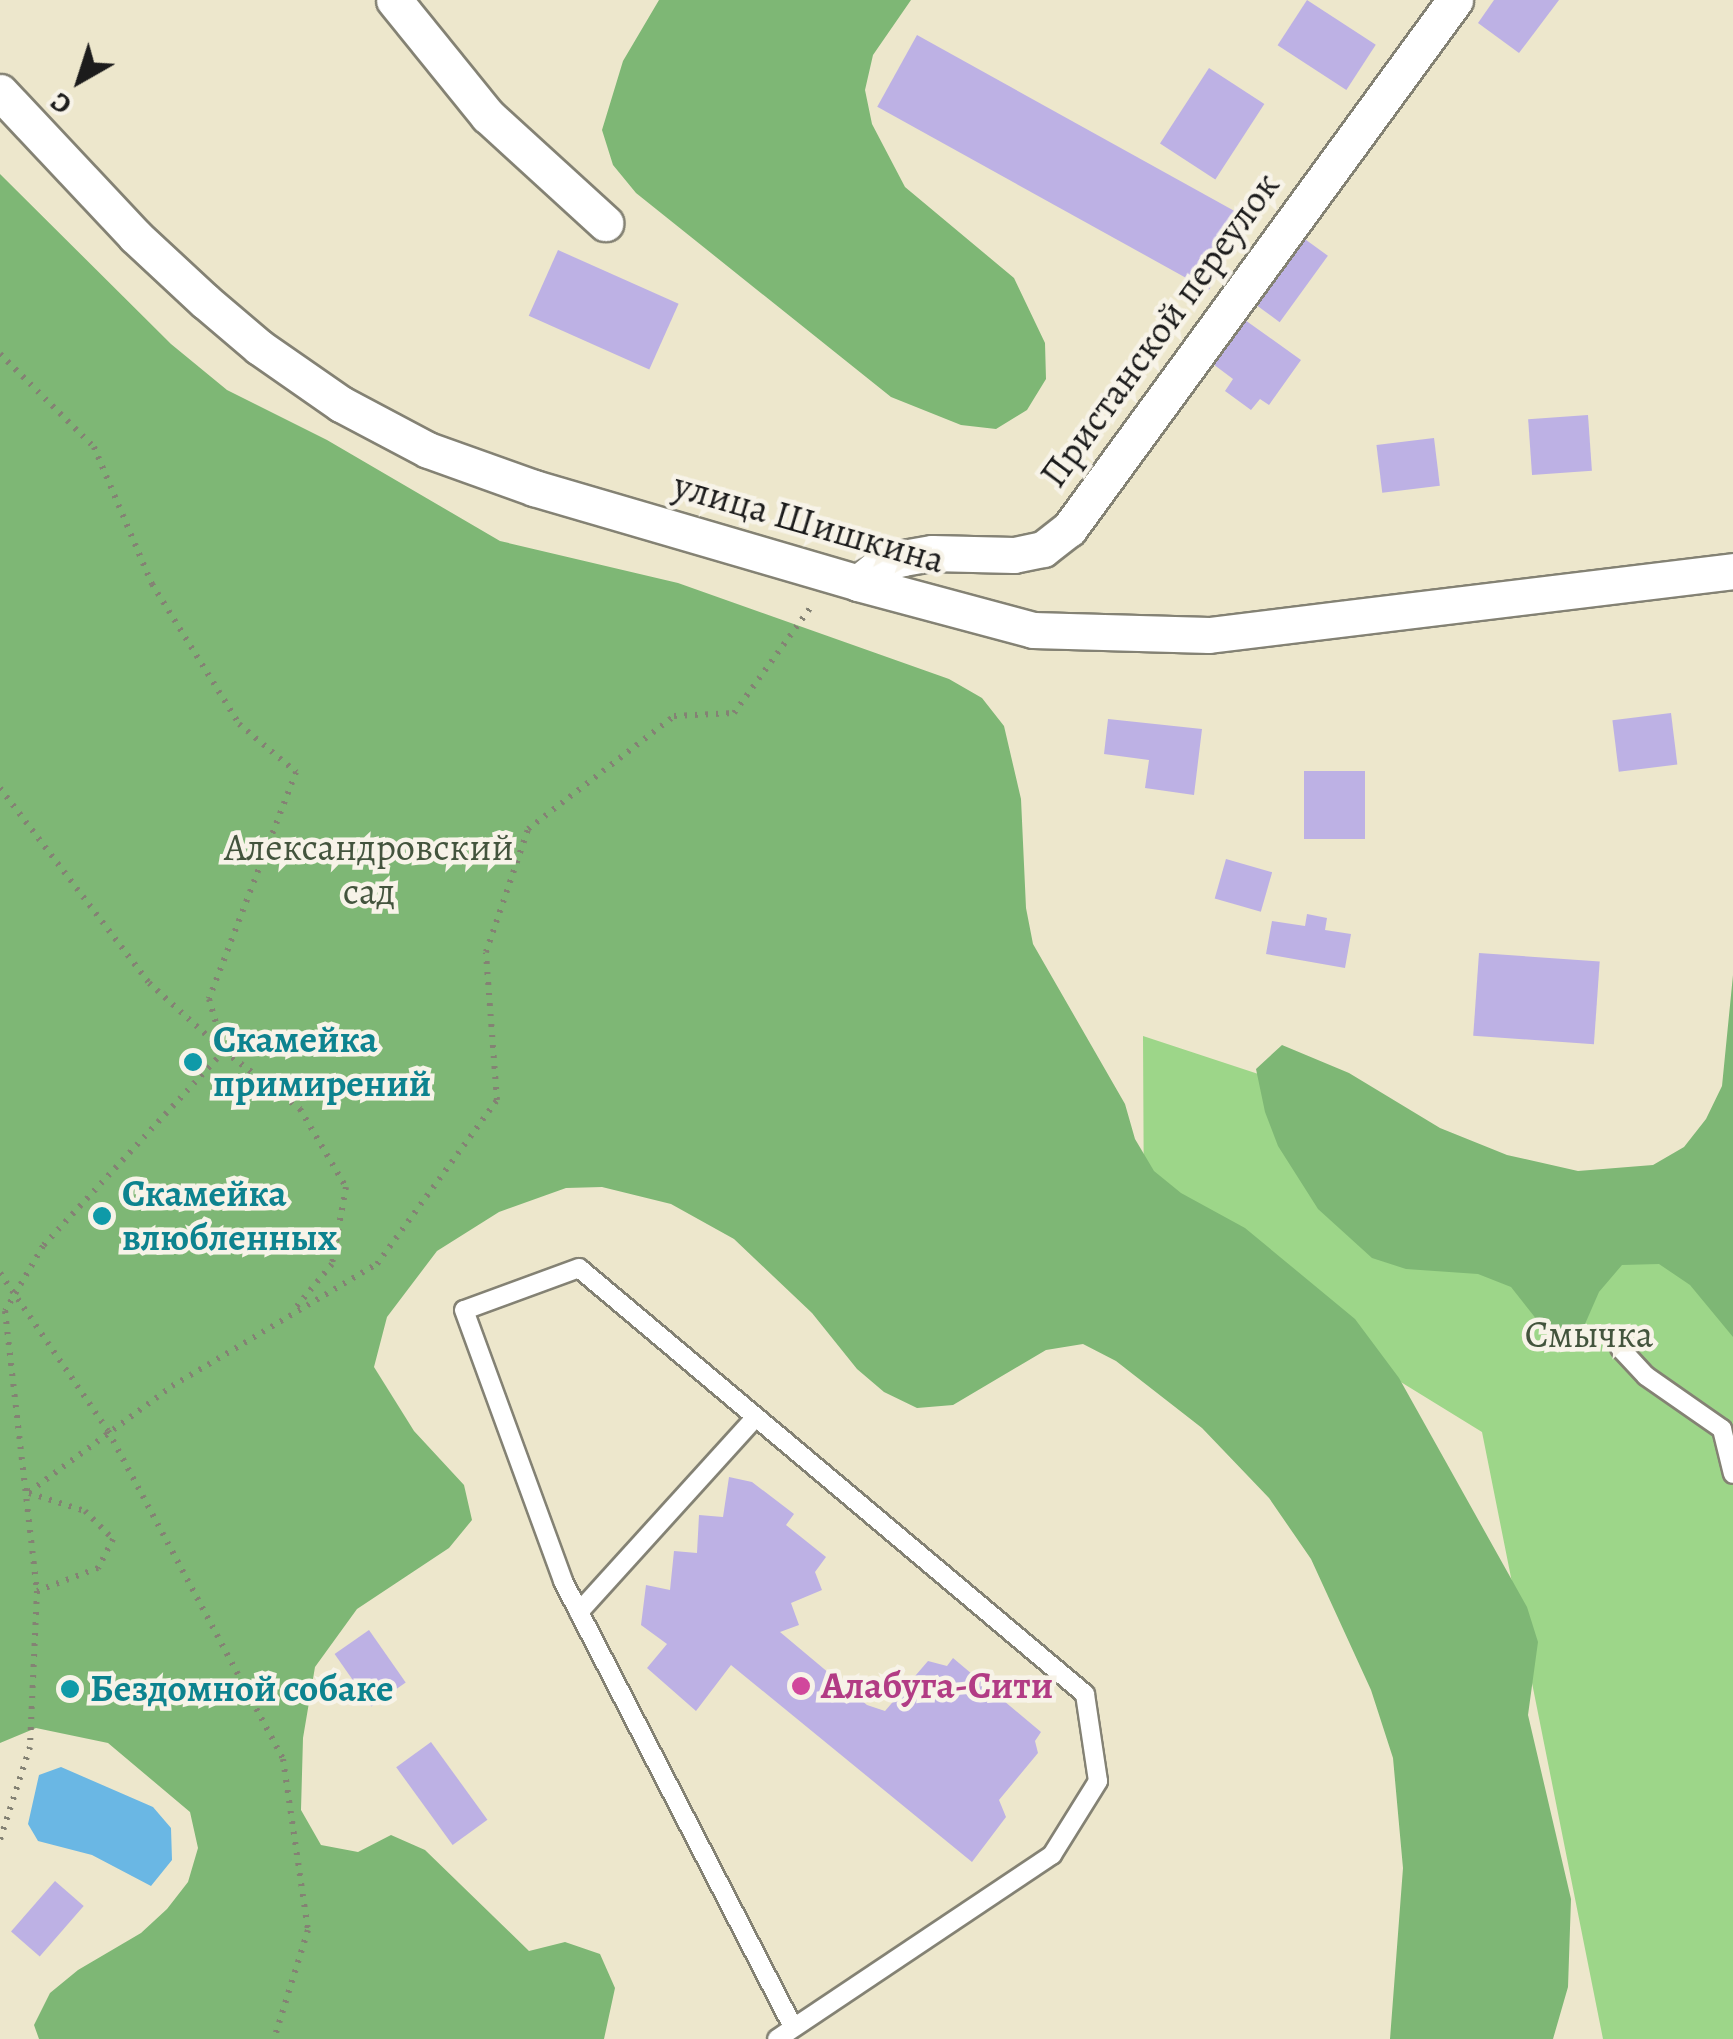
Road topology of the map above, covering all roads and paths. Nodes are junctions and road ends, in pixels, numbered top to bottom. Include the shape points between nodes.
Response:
1 (394, 0) edge
2 (1455, 0) edge
3 (0, 92) edge
4 (605, 223) dead end
5 (0, 354) edge
6 (1733, 571) edge
7 (858, 583) junction
8 (814, 602) dead end
9 (0, 788) edge
10 (224, 1051) junction
11 (0, 1273) edge
12 (14, 1298) junction
13 (288, 1317) junction
14 (1620, 1348) dead end
15 (756, 1416) junction
16 (108, 1431) junction
17 (1733, 1474) edge
18 (28, 1493) junction
19 (37, 1590) junction
20 (580, 1612) junction
21 (0, 1840) edge
22 (793, 2027) junction
23 (274, 2039) edge
24 (777, 2039) edge

1 - 4 street via 488,116
2 - 7 street, Пристанской переулок via 1069,528 1043,548 1014,555 932,553 893,560
3 - 7 street, улица Шишкина via 191,288 341,404 428,450 534,488
5 - 10 path via 94,448 171,615 239,724 296,772 209,1000
6 - 7 street, улица Шишкина via 1209,635 1033,630
8 - 13 path via 734,714 674,716 528,830 486,952 497,1100 378,1264
9 - 10 path via 149,982
10 - 12 path via 43,1246
10 - 13 path via 300,1109 346,1187 332,1264
11 - 12 path
12 - 16 path
12 - 18 path via 5,1311
13 - 16 path
14 - 17 lane via 1646,1376 1722,1428
15 - 20 lane
15 - 20 lane via 579,1268 464,1310
15 - 22 lane via 1085,1694 1098,1782 1052,1855
16 - 18 path
16 - 23 path via 282,1760 308,1930
18 - 19 path
18 - 19 path via 84,1512 113,1538 98,1568
19 - 21 path via 30,1747
20 - 22 lane
22 - 24 lane

